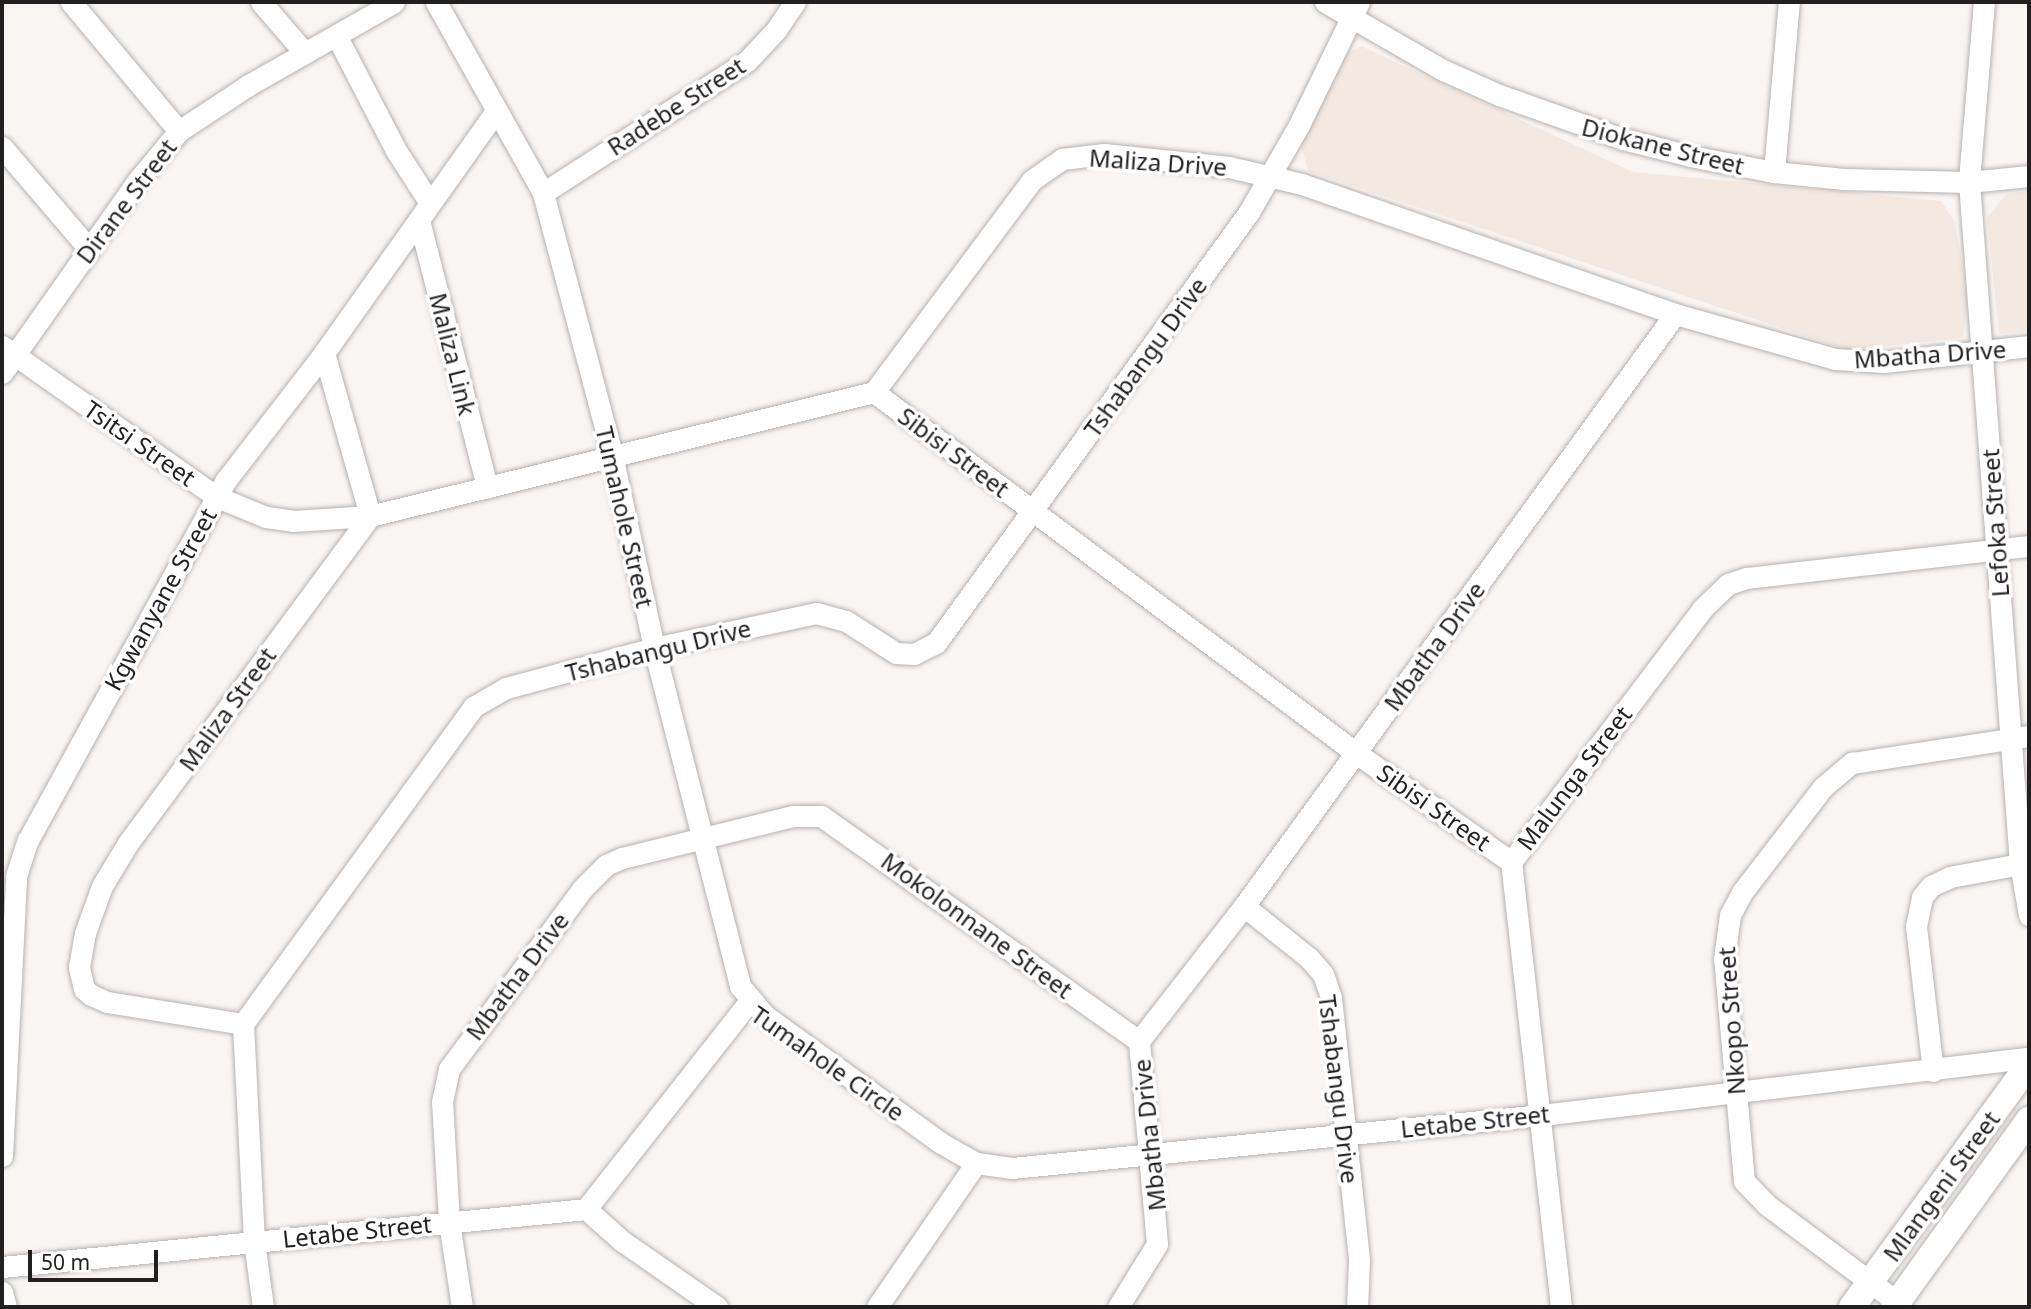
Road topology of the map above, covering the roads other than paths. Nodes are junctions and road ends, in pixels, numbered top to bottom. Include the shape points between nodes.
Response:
1 (71, 2) edge
2 (261, 2) edge
3 (394, 2) edge
4 (436, 2) edge
5 (794, 2) edge
6 (1325, 2) edge
7 (1788, 2) edge
8 (1984, 2) edge
9 (1355, 10) edge
10 (336, 35) junction
11 (304, 52) junction
12 (496, 111) junction
13 (180, 131) junction
14 (2, 147) edge
15 (1774, 172) junction
16 (1272, 176) junction
17 (2029, 176) edge
18 (1969, 182) junction
19 (543, 193) junction
20 (424, 212) junction
21 (89, 249) junction
22 (1675, 314) junction
23 (2029, 346) edge
24 (8, 351) edge
25 (1982, 351) junction
26 (324, 353) junction
27 (2, 373) edge
28 (874, 392) junction
29 (612, 455) junction
30 (487, 487) junction
31 (217, 497) junction
32 (1034, 512) junction
33 (370, 516) junction
34 (2029, 545) edge
35 (1996, 549) junction
36 (654, 648) junction
37 (2021, 736) edge
38 (1356, 753) junction
39 (813, 814) joint
40 (699, 836) junction
41 (1511, 862) junction
42 (2020, 864) junction
43 (1244, 906) junction
44 (2029, 915) edge
45 (749, 1002) junction
46 (243, 1024) junction
47 (1139, 1041) junction
48 (1933, 1071) junction
49 (2026, 1072) edge
50 (1736, 1094) junction
51 (1541, 1115) junction
52 (2029, 1120) edge
53 (1347, 1134) junction
54 (1152, 1154) junction
55 (2, 1156) edge
56 (976, 1163) junction
57 (586, 1209) junction
58 (449, 1222) junction
59 (254, 1241) junction
60 (2, 1267) edge
61 (1870, 1282) junction
62 (2, 1292) edge
63 (1896, 1305) edge
64 (6, 1307) edge
65 (263, 1307) edge
66 (462, 1307) edge
67 (717, 1307) edge
68 (877, 1307) edge
69 (1118, 1307) edge
70 (1356, 1307) edge
71 (1561, 1307) edge
72 (1852, 1307) edge

1 - 13 street
2 - 11 street
3 - 10 street, Dirane Street
4 - 12 street, Tumahole Street
5 - 19 street, Radebe Street via 747,61
6 - 9 street, Diokane Street
7 - 15 street
8 - 18 street, Lefoka Street
9 - 15 street, Diokane Street via 1443,70 1570,122 1690,156
9 - 16 street, Tshabangu Drive
10 - 11 street, Dirane Street
10 - 20 street, Maliza Link
11 - 13 street, Dirane Street
12 - 19 street, Tumahole Street
12 - 20 street, Kgwanyane Street
13 - 21 street, Dirane Street
14 - 21 street
15 - 18 street, Diokane Street
16 - 22 street, Maliza Drive
16 - 28 street, Maliza Drive via 1104,155 1062,159 1046,167
16 - 32 street, Tshabangu Drive
17 - 18 street, Diokane Street
18 - 25 street, Lefoka Street
19 - 29 street, Tumahole Street
20 - 26 street, Kgwanyane Street
20 - 30 street, Maliza Link
21 - 24 street, Dirane Street
22 - 25 street, Mbatha Drive via 1835,359 1885,362
22 - 38 street, Mbatha Drive
23 - 25 street, Mbatha Drive
24 - 27 street, Dirane Street
24 - 31 street, Tsitsi Street
25 - 35 street, Lefoka Street
26 - 31 street, Kgwanyane Street
26 - 33 street
28 - 29 street
28 - 32 street, Sibisi Street
29 - 30 street
29 - 36 street, Tumahole Street
30 - 33 street
31 - 33 street, Tsitsi Street via 266,517 293,522
31 - 55 street, Kgwanyane Street via 19,858
32 - 36 street, Tshabangu Drive via 946,633 914,654 896,653 846,621 816,613
32 - 38 street, Sibisi Street
33 - 46 street, Maliza Street via 128,843 102,886 85,933 79,967 91,995 107,1002
34 - 35 street, Malunga Street
35 - 37 street, Lefoka Street
35 - 41 street, Malunga Street via 1728,584 1702,609
36 - 40 street, Tumahole Street
36 - 46 street, Tshabangu Drive via 506,688 473,707
37 - 42 street, Lefoka Street
37 - 50 street, Nkopo Street via 1852,764 1815,797 1730,915 1724,959
38 - 41 street, Sibisi Street
38 - 43 street, Mbatha Drive
39 - 40 street, Mbatha Drive
39 - 47 street, Mokolonnane Street via 833,821
40 - 45 street, Tumahole Street via 730,959
40 - 58 street, Mbatha Drive via 622,858 595,874 460,1050 443,1086
41 - 51 street, Malunga Street
42 - 44 street, Lefoka Street
42 - 48 street via 1950,877 1931,886 1922,897 1916,926
43 - 47 street, Mbatha Drive
43 - 53 street, Tshabangu Drive via 1293,943 1323,974 1336,1023
45 - 56 street, Tumahole Circle via 941,1143
45 - 57 street, Tumahole Circle
46 - 59 street
47 - 54 street, Mbatha Drive
48 - 49 street, Letabe Street
48 - 50 street, Letabe Street
49 - 61 street, Mlangeni Street
50 - 51 street, Letabe Street
50 - 61 street, Nkopo Street via 1744,1181 1767,1205
51 - 53 street, Letabe Street
51 - 71 street, Malunga Street
52 - 63 street, Mlangeni Street
53 - 54 street, Letabe Street
53 - 70 street, Tshabangu Drive via 1361,1281
54 - 56 street, Letabe Street via 1012,1168
54 - 69 street, Mbatha Drive via 1157,1244
56 - 68 street
57 - 58 street, Letabe Street
57 - 67 street via 622,1241
58 - 59 street, Letabe Street
58 - 66 street, Mbatha Drive
59 - 60 street, Letabe Street
59 - 65 street
61 - 63 street, Nkopo Street
61 - 72 street, Mlangeni Street
62 - 64 street

